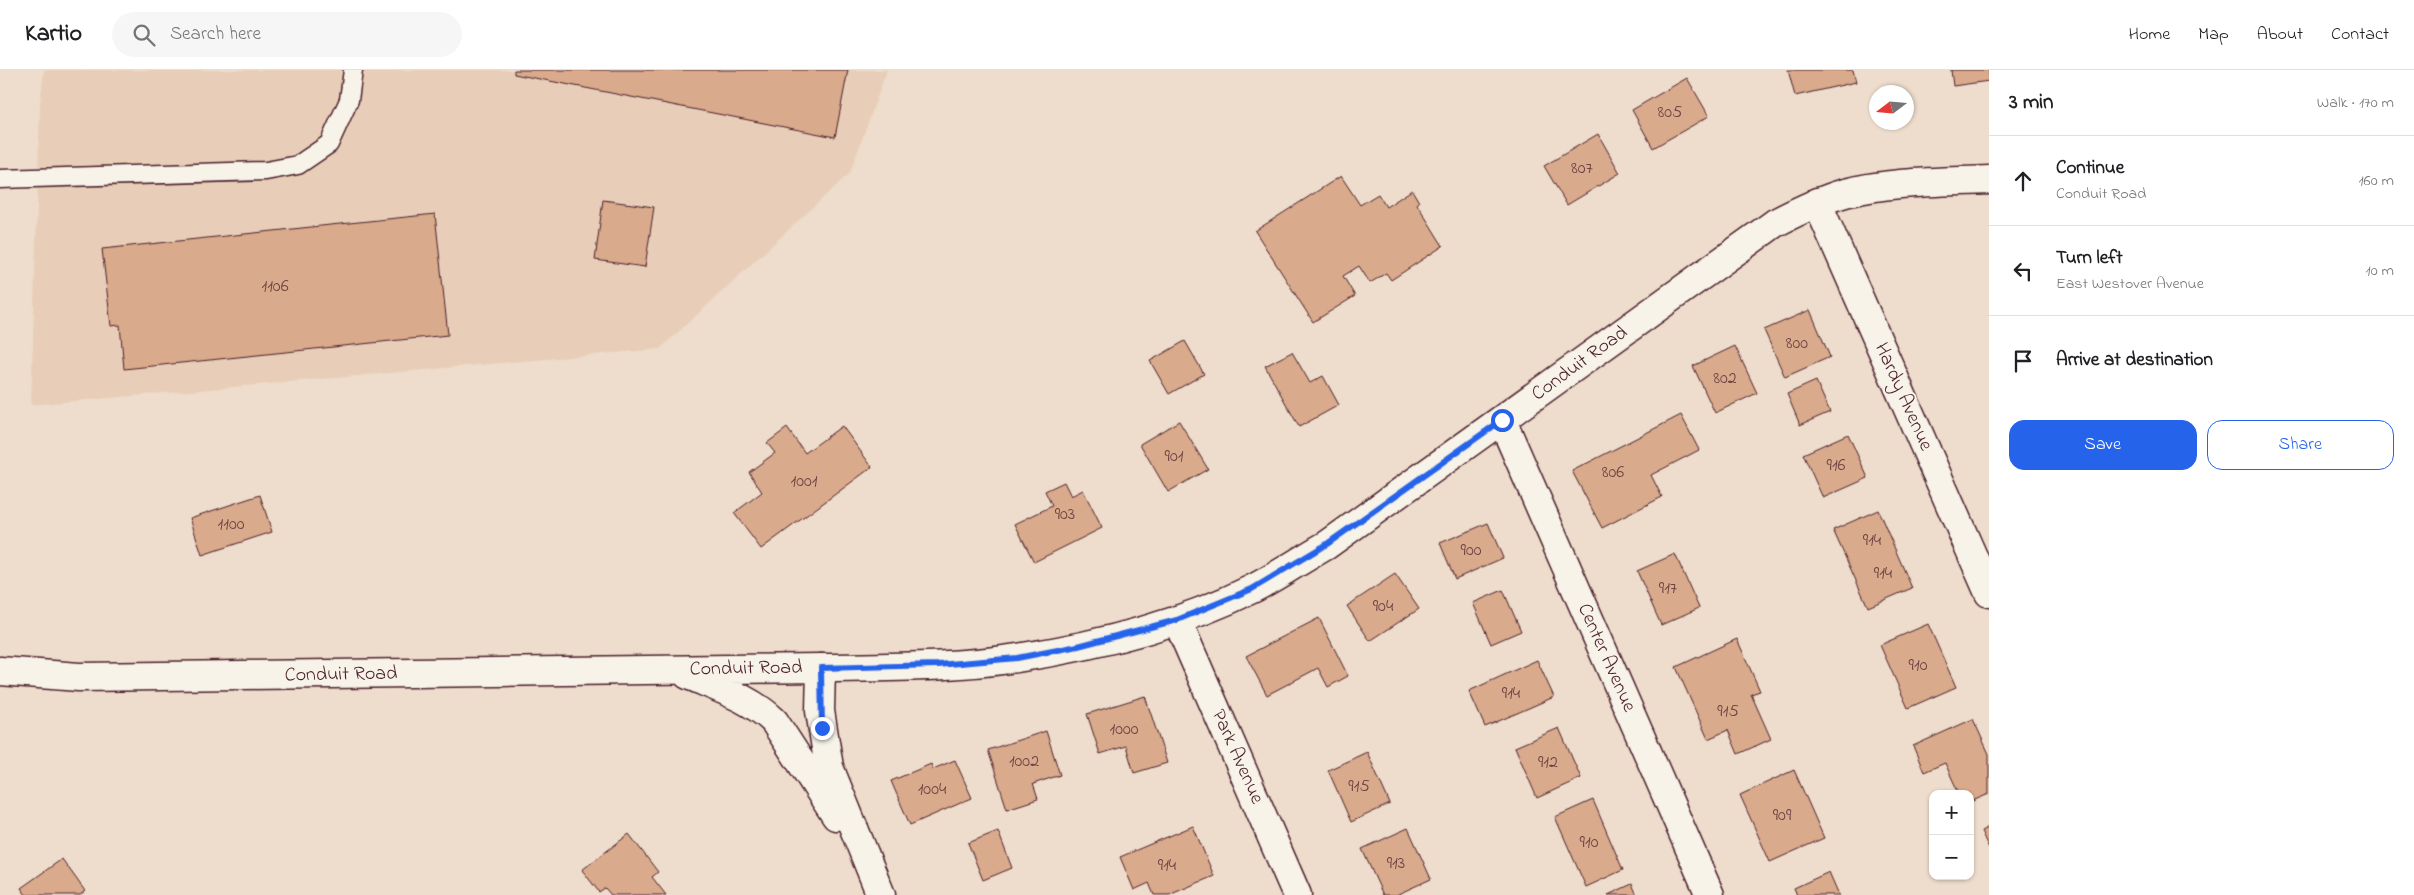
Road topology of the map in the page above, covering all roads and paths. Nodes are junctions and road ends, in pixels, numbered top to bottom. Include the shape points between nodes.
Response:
1 (353, 70) edge
2 (0, 180) edge
3 (1989, 180) edge
4 (1818, 202) junction
5 (1502, 420) junction
6 (1989, 593) edge
7 (1177, 620) junction
8 (821, 668) junction
9 (677, 670) junction
10 (0, 671) edge
11 (876, 884) edge
12 (1297, 895) edge
13 (1710, 895) edge

1 - 2 lane via 349,100 329,144 298,165 266,171
3 - 4 street, Conduit Road via 1893,184
4 - 5 street, Conduit Road via 1775,222
4 - 6 street, Hardy Avenue
5 - 7 street, Conduit Road via 1327,544 1252,589
5 - 13 street, Center Avenue
7 - 8 street, Conduit Road via 1017,658 938,665
7 - 12 street, Park Avenue
8 - 9 street, Conduit Road
8 - 11 street via 820,711 829,767
9 - 10 street, Conduit Road via 88,677
9 - 11 street via 746,700 774,721

